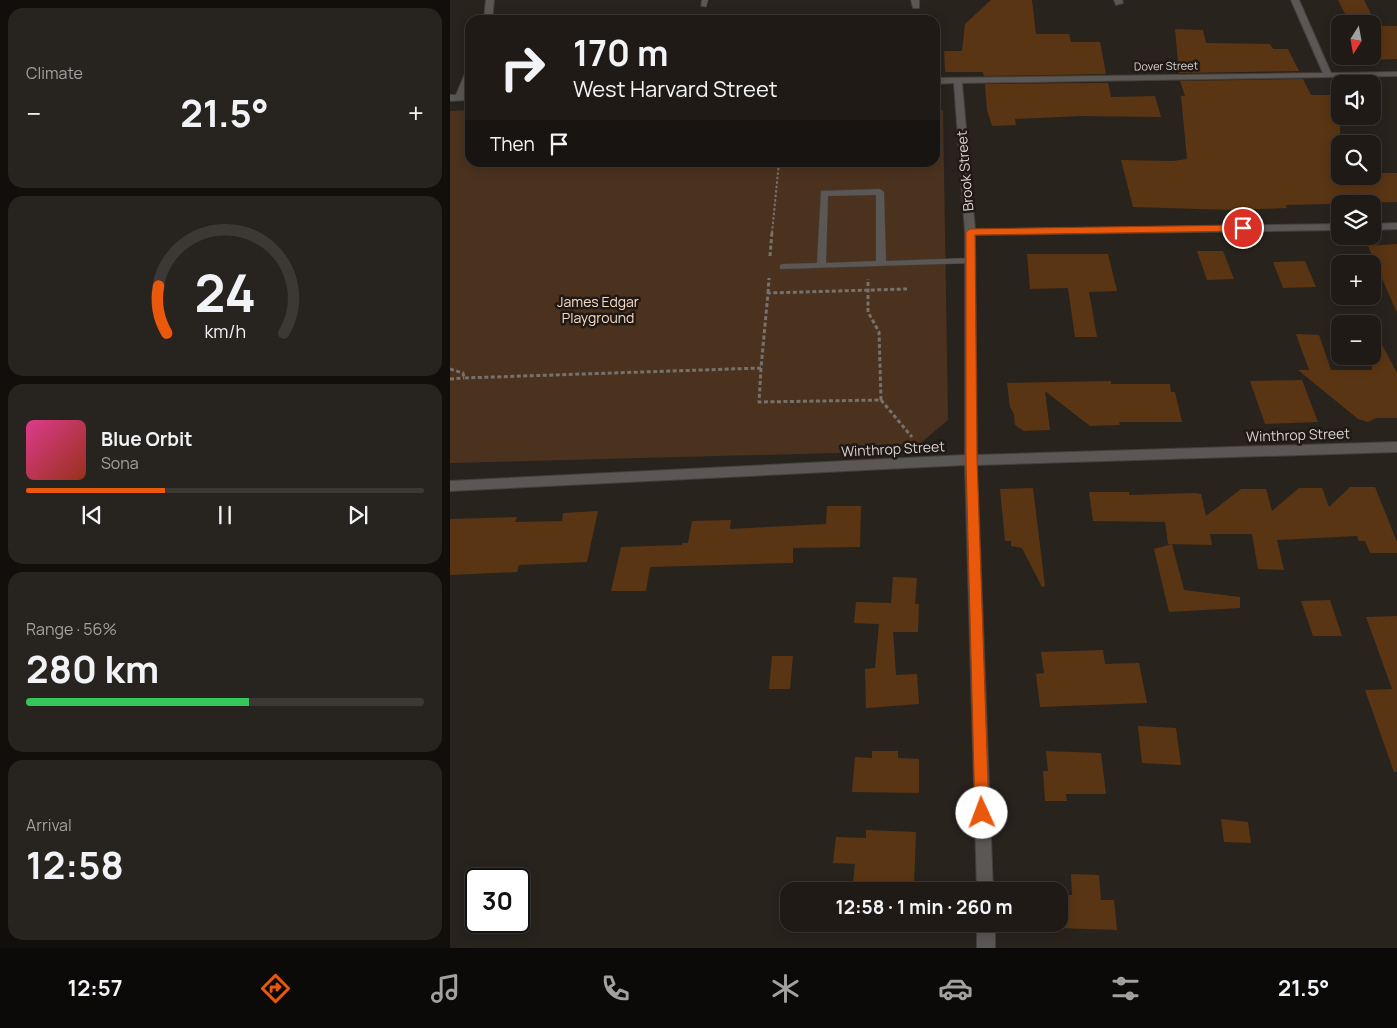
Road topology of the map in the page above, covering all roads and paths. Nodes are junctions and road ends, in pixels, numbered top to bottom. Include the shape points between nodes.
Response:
1 (490, 0) edge
2 (1295, 0) edge
3 (488, 15) edge
4 (1397, 74) edge
5 (1328, 75) junction
6 (465, 79) edge
7 (958, 80) junction
8 (940, 81) edge
9 (454, 98) edge
10 (779, 167) edge
11 (1397, 226) edge
12 (1331, 227) edge
13 (1381, 227) edge
14 (970, 232) junction
15 (970, 261) junction
16 (770, 262) dead end
17 (881, 264) junction
18 (821, 266) junction
19 (783, 267) dead end
20 (770, 276) dead end
21 (907, 288) dead end
22 (868, 290) junction
23 (768, 293) junction
24 (450, 368) edge
25 (761, 368) junction
26 (464, 378) junction
27 (450, 379) edge
28 (881, 400) junction
29 (912, 437) dead end
30 (1397, 446) edge
31 (971, 460) junction
32 (450, 486) edge
33 (984, 882) edge
34 (986, 932) edge
35 (986, 948) edge

1 - 3 street
2 - 5 street
4 - 5 street, Dover Street
5 - 7 street, Dover Street
6 - 9 street
7 - 8 street, Dover Street
7 - 14 street, Brook Street
10 - 16 path
11 - 13 street
12 - 14 street
14 - 15 street, Brook Street
15 - 17 lane
15 - 31 street, Brook Street
17 - 18 lane
17 - 18 lane via 880,192 824,194
18 - 19 lane
20 - 23 path
21 - 22 path
22 - 23 path
22 - 28 path via 868,312 878,332
23 - 25 path
24 - 26 path via 463,373
25 - 26 path
25 - 28 path via 759,402
26 - 27 path
28 - 29 path
30 - 31 street, Winthrop Street
31 - 32 street, Winthrop Street
31 - 33 street, Brook Street
34 - 35 street

